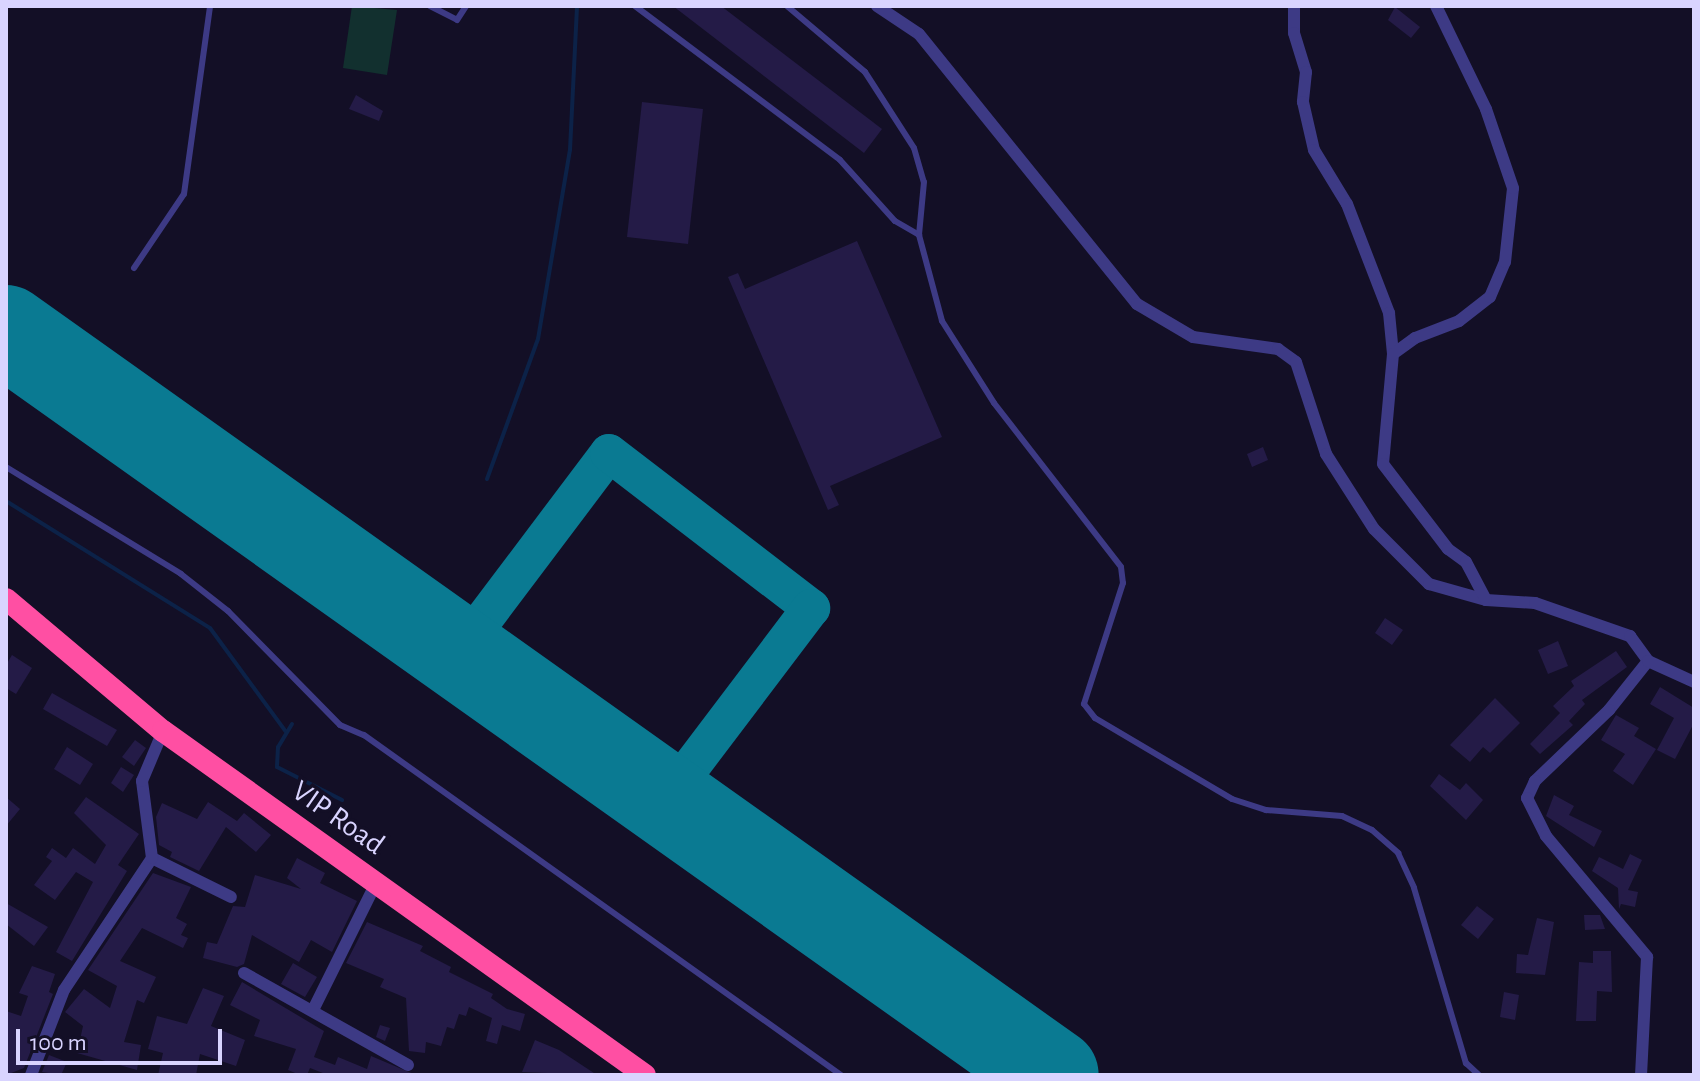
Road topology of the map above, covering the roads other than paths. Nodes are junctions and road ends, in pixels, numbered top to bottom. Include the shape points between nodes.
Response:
1 (210, 6) edge
2 (430, 6) edge
3 (466, 6) edge
4 (635, 6) edge
5 (787, 6) edge
6 (877, 6) edge
7 (1294, 6) edge
8 (1436, 6) edge
9 (919, 235) junction
10 (134, 268) dead end
11 (1393, 354) junction
12 (6, 467) edge
13 (6, 599) edge
14 (1486, 600) junction
15 (1648, 661) junction
16 (1694, 682) edge
17 (163, 731) junction
18 (152, 858) junction
19 (377, 881) junction
20 (231, 897) dead end
21 (244, 973) dead end
22 (313, 1010) junction
23 (408, 1065) dead end
24 (31, 1075) edge
25 (645, 1075) edge
26 (841, 1075) edge
27 (1479, 1075) edge
28 (1641, 1075) edge

1 - 10 lane via 184,194
2 - 3 lane via 457,20
4 - 9 lane via 840,160 895,221
5 - 9 lane via 865,72 914,148 924,182
6 - 14 street via 919,34 1137,304 1193,337 1278,349 1296,362 1326,454 1374,529 1429,584
7 - 11 street via 1294,33 1306,72 1303,102 1314,150 1347,204 1389,313
8 - 11 street via 1486,109 1513,188 1505,262 1490,297 1459,321 1415,338
9 - 27 lane via 942,321 994,403 1121,567 1123,583 1084,704 1095,718 1232,799 1266,810 1342,816 1372,830 1398,853 1414,888 1466,1063
11 - 14 street via 1383,464 1448,549 1466,562
12 - 26 lane via 181,574 228,611 340,725 364,735
13 - 17 highway, VIP Road
14 - 15 street via 1535,603 1630,636
15 - 16 street
15 - 28 street via 1609,710 1535,781 1527,798 1546,836 1647,957
17 - 18 street via 142,781
17 - 19 highway, VIP Road
18 - 20 street
18 - 24 street via 64,990
19 - 22 street
19 - 25 highway, VIP Road
21 - 22 street
22 - 23 street

